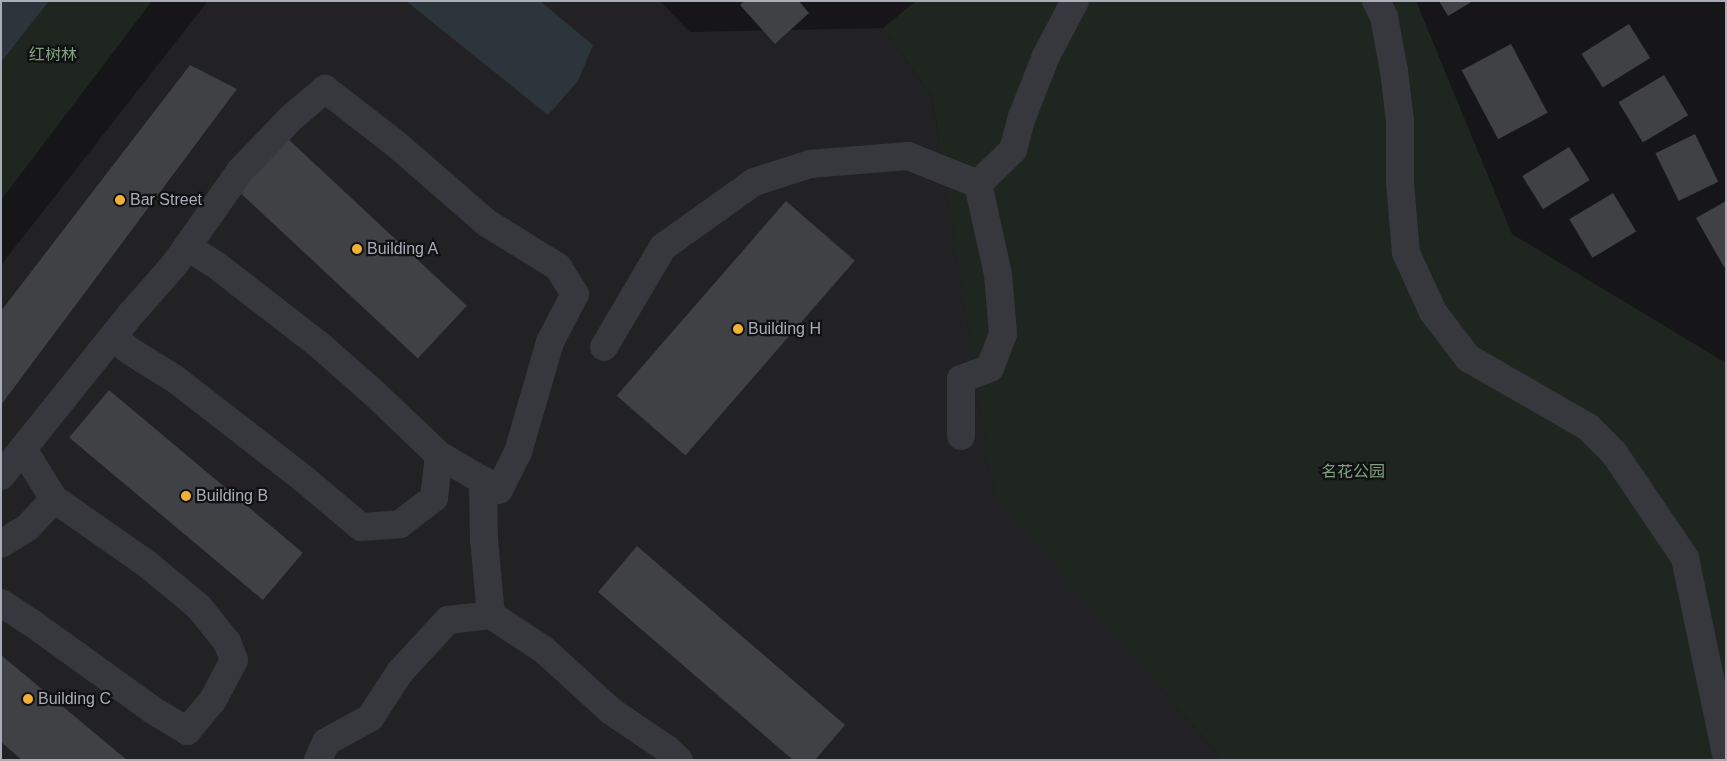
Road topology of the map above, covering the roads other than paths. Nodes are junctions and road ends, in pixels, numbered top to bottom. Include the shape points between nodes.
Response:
1 (1075, 1) edge
2 (1376, 1) edge
3 (978, 184) junction
4 (186, 247) junction
5 (113, 337) junction
6 (604, 347) dead end
7 (961, 436) dead end
8 (23, 449) junction
9 (440, 455) junction
10 (1, 476) edge
11 (483, 480) junction
12 (54, 499) junction
13 (1, 544) edge
14 (1, 603) edge
15 (491, 615) junction
16 (1725, 757) edge
17 (318, 760) edge
18 (679, 760) edge

1 - 3 street via 1046,56 1022,117 1014,150
2 - 16 street via 1384,16 1400,121 1400,183 1406,253 1433,312 1468,358 1588,427 1614,453 1685,558
3 - 6 street via 908,156 810,164 754,182 663,247
3 - 7 street via 998,274 1003,334 990,368 961,379
4 - 5 street
4 - 9 street via 216,265 318,344
4 - 11 street via 240,171 324,89 396,144 488,223 558,267 575,294 550,342 514,460 499,490
5 - 8 street
5 - 9 street via 183,384 361,527 400,524 434,498
8 - 10 street
8 - 12 street
9 - 11 street
11 - 15 street via 484,540
12 - 13 street via 28,527
12 - 14 street via 146,564 199,608 227,642 234,660 213,700 187,731
15 - 17 street via 448,620 400,672 370,718 326,742
15 - 18 street via 544,650 611,711

